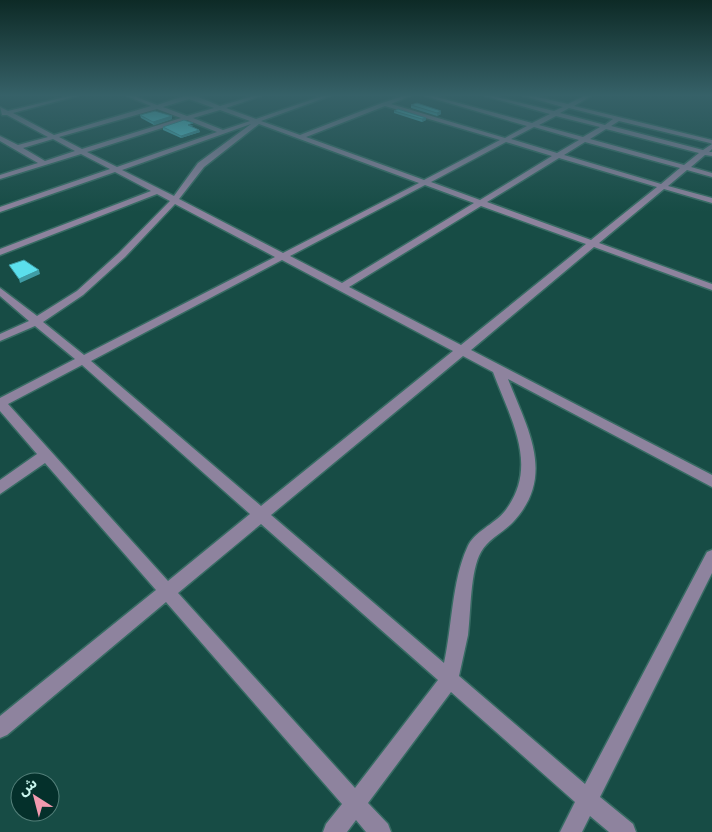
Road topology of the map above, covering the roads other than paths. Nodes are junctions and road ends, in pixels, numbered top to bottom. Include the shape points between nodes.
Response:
1 (49, 135) edge
2 (60, 135) edge
3 (135, 135) edge
4 (214, 135) edge
5 (239, 135) edge
6 (294, 135) edge
7 (306, 135) edge
8 (487, 135) edge
9 (514, 135) edge
10 (569, 135) edge
11 (592, 135) edge
12 (646, 135) edge
13 (667, 135) edge
14 (53, 137) junction
15 (300, 137) junction
16 (0, 138) edge
17 (585, 139) junction
18 (504, 140) junction
19 (16, 148) junction
20 (710, 149) edge
21 (82, 152) junction
22 (558, 156) junction
23 (44, 164) junction
24 (685, 167) junction
25 (116, 170) junction
26 (712, 175) edge
27 (0, 178) edge
28 (426, 182) junction
29 (662, 186) junction
30 (158, 192) junction
31 (175, 200) junction
32 (712, 201) edge
33 (480, 202) junction
34 (0, 210) edge
35 (593, 244) junction
36 (0, 252) edge
37 (283, 256) junction
38 (342, 287) junction
39 (712, 287) edge
40 (0, 290) edge
41 (37, 321) junction
42 (0, 338) edge
43 (462, 351) junction
44 (84, 360) junction
45 (498, 370) junction
46 (0, 403) edge
47 (46, 455) junction
48 (712, 481) edge
49 (0, 488) edge
50 (260, 516) junction
51 (712, 557) edge
52 (168, 591) junction
53 (450, 680) junction
54 (0, 728) edge
55 (587, 800) junction
56 (355, 804) junction
57 (334, 832) edge
58 (380, 832) edge
59 (571, 832) edge
60 (625, 832) edge

1 - 14 street
2 - 14 street
3 - 21 street
4 - 25 street
5 - 31 street via 194,173
6 - 15 street
7 - 15 street
8 - 18 street
9 - 18 street
10 - 17 street
11 - 17 street
12 - 20 street
13 - 20 street
14 - 19 street
14 - 21 street
15 - 28 street
16 - 19 street
17 - 22 street
17 - 24 street
18 - 22 street
18 - 28 street
19 - 23 street
20 - 24 street
21 - 23 street
21 - 25 street
22 - 29 street
22 - 33 street
23 - 27 street
24 - 26 street
24 - 29 street
25 - 30 street
25 - 34 street
28 - 33 street
28 - 37 street
29 - 32 street
29 - 35 street
30 - 31 street
30 - 36 street
31 - 37 street
31 - 41 street via 80,293
33 - 35 street
33 - 38 street
35 - 39 street
35 - 43 street
37 - 38 street
37 - 44 street
38 - 43 street
40 - 41 street
41 - 42 street
41 - 44 street
43 - 45 street
43 - 50 street
44 - 46 street
44 - 50 street
45 - 48 street
45 - 53 street via 528,448 529,470 524,494 509,517 476,547 468,564
46 - 47 street
47 - 49 street
47 - 52 street
50 - 52 street
50 - 53 street
51 - 55 street
52 - 54 street
52 - 56 street
53 - 55 street
53 - 56 street
55 - 59 street
55 - 60 street
56 - 57 street
56 - 58 street

